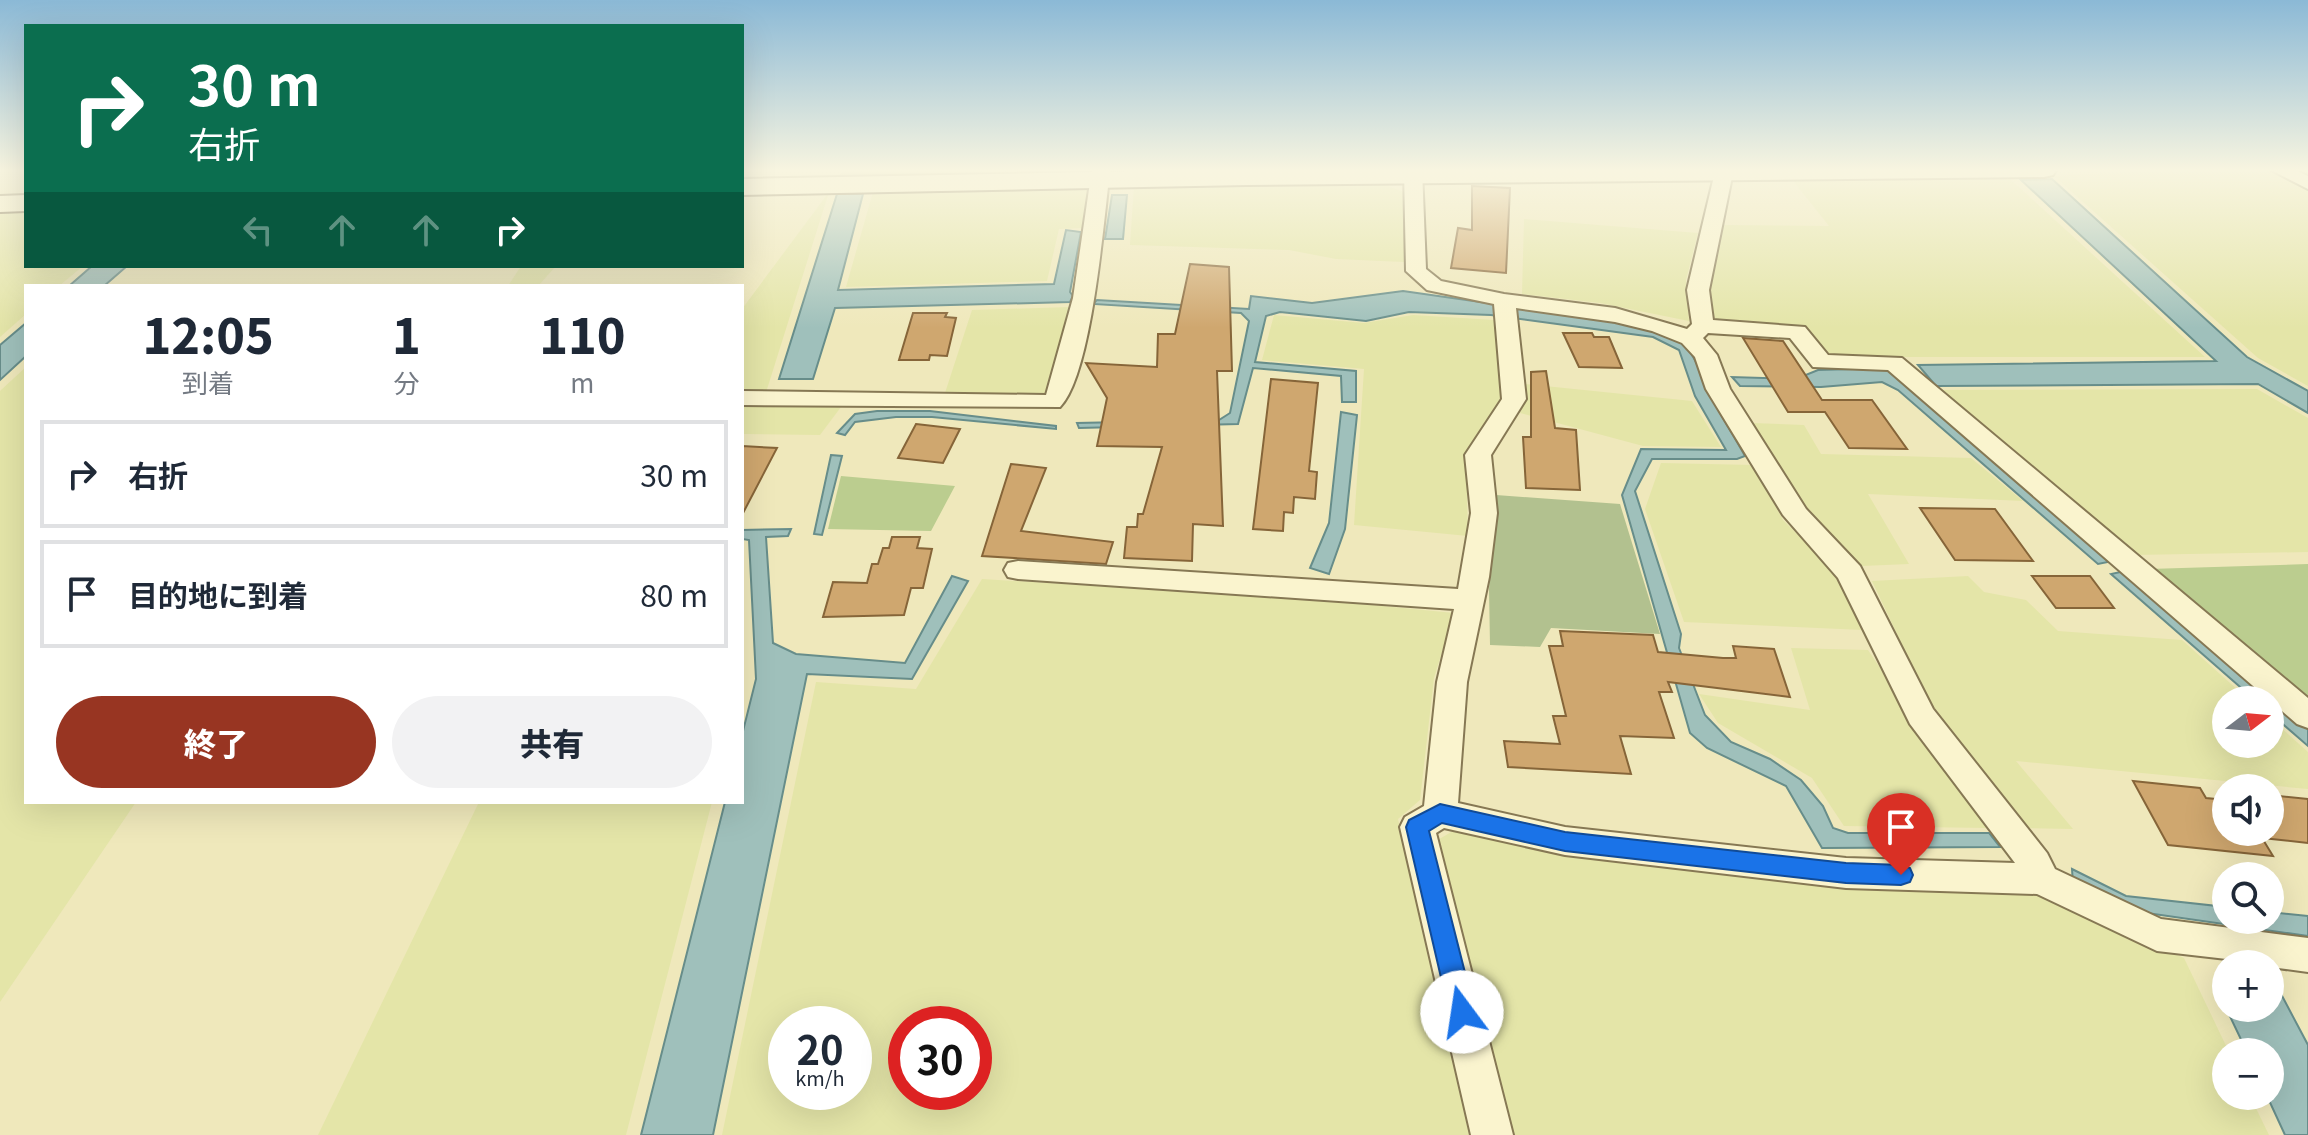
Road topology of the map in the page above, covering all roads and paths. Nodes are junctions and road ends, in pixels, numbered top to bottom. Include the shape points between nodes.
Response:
1 (1095, 222) edge
2 (1415, 222) edge
3 (1703, 222) edge
4 (1505, 308) junction
5 (1697, 332) junction
6 (744, 398) edge
7 (1018, 570) dead end
8 (1469, 600) junction
9 (2308, 716) edge
10 (1440, 813) junction
11 (2041, 879) junction
12 (2308, 955) edge
13 (1492, 1135) edge

1 - 6 street via 1084,298 1060,394 1052,402
2 - 4 street via 1416,271 1434,286
3 - 5 street
4 - 5 street via 1615,315
4 - 8 street via 1514,399 1478,455 1484,513
5 - 9 street via 1797,332 1821,362 1894,363
5 - 11 street via 1718,389 1796,515 1850,573 1921,716 2035,863
7 - 8 street
8 - 10 street via 1452,682
10 - 11 street via 1565,841 1830,872
10 - 13 street via 1417,827
11 - 12 street via 2157,935

